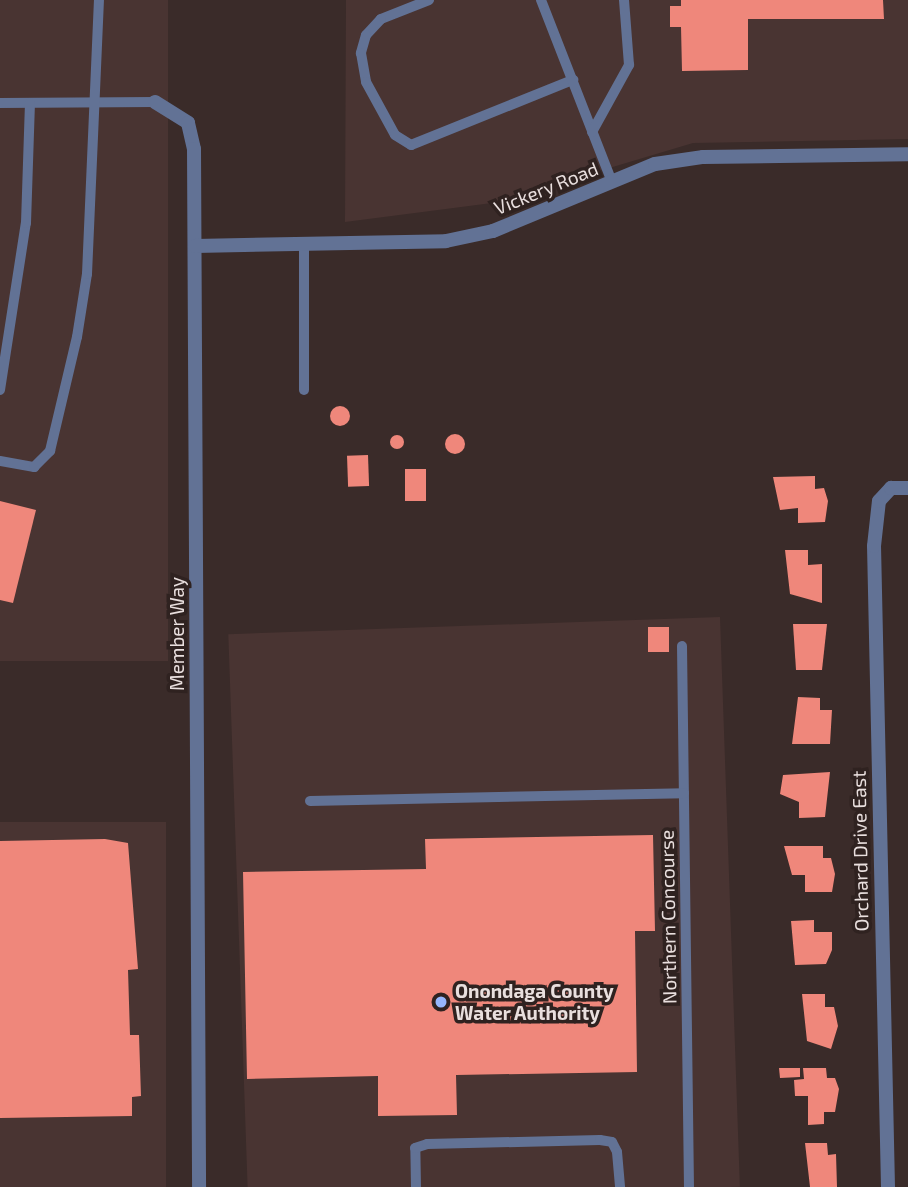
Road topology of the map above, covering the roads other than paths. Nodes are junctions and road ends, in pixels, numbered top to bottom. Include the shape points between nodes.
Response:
1 (99, 0) edge
2 (429, 0) edge
3 (541, 0) edge
4 (624, 0) edge
5 (572, 80) junction
6 (94, 102) junction
7 (155, 102) joint
8 (0, 103) edge
9 (30, 103) junction
10 (592, 132) junction
11 (908, 154) edge
12 (612, 182) junction
13 (195, 246) junction
14 (304, 246) junction
15 (0, 390) edge
16 (304, 390) dead end
17 (0, 461) edge
18 (908, 488) edge
19 (682, 646) dead end
20 (684, 793) junction
21 (310, 801) dead end
22 (199, 1187) edge
23 (416, 1187) edge
24 (620, 1187) edge
25 (690, 1187) edge
26 (888, 1187) edge

1 - 6 lane
2 - 5 lane via 381,19 361,53 366,82 383,114 395,135 411,145
3 - 5 lane
4 - 10 lane via 629,65
5 - 10 lane
6 - 7 lane
6 - 9 lane
6 - 17 lane via 87,274 50,451 34,467
7 - 13 street, Member Way via 188,123
8 - 9 lane
9 - 15 lane via 24,247
10 - 12 lane
11 - 12 street, Vickery Road via 703,157 655,164
12 - 14 street, Vickery Road via 493,231 446,241
13 - 14 street, Vickery Road
13 - 22 street, Member Way
14 - 16 lane
18 - 26 street, Orchard Drive East via 891,488 876,514
19 - 20 lane, Northern Concourse
20 - 21 lane
20 - 25 lane, Northern Concourse
23 - 24 lane via 415,1148 427,1144 600,1140 612,1142 617,1152

